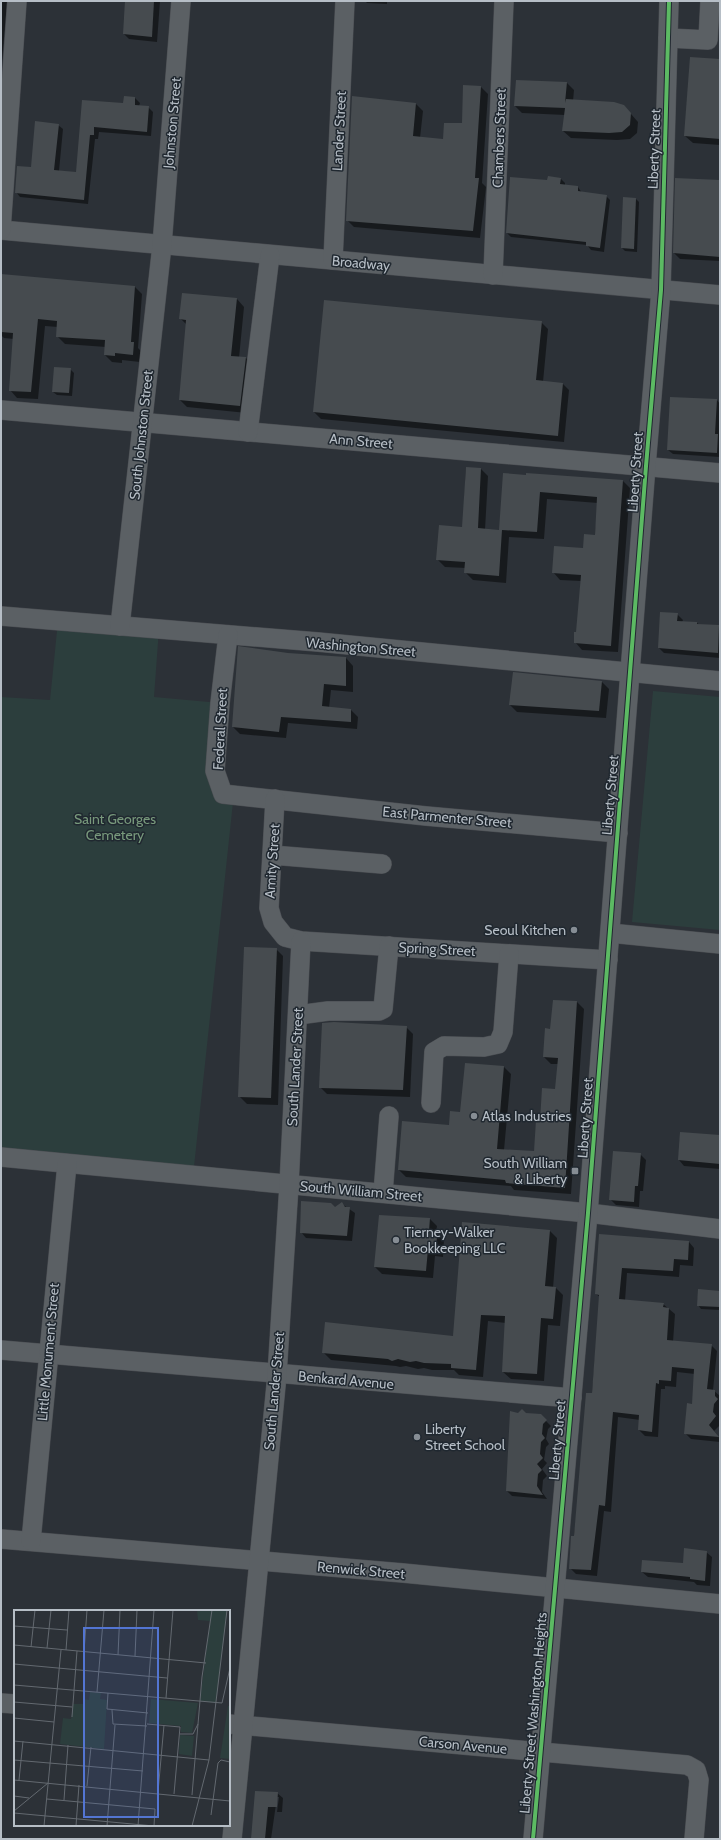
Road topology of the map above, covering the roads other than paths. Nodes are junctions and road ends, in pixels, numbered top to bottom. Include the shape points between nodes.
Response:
1 (17, 1) edge
2 (181, 1) edge
3 (345, 1) edge
4 (504, 1) edge
5 (669, 1) edge
6 (710, 1) edge
7 (668, 38) junction
8 (1, 230) edge
9 (162, 245) junction
10 (270, 255) junction
11 (333, 260) junction
12 (493, 275) junction
13 (661, 290) junction
14 (720, 295) edge
15 (1, 410) edge
16 (142, 423) junction
17 (248, 432) junction
18 (646, 466) junction
19 (720, 473) edge
20 (1, 616) edge
21 (120, 626) junction
22 (228, 635) junction
23 (631, 672) junction
24 (720, 681) edge
25 (275, 800) junction
26 (618, 832) junction
27 (272, 855) junction
28 (382, 864) dead end
29 (273, 922) joint
30 (610, 933) junction
31 (301, 941) junction
32 (720, 944) edge
33 (389, 946) junction
34 (509, 954) junction
35 (608, 960) junction
36 (298, 1015) junction
37 (431, 1103) dead end
38 (389, 1116) dead end
39 (1, 1157) edge
40 (67, 1164) junction
41 (289, 1184) junction
42 (383, 1193) junction
43 (588, 1213) junction
44 (720, 1229) edge
45 (1, 1350) edge
46 (48, 1354) junction
47 (276, 1375) junction
48 (572, 1398) junction
49 (1, 1539) edge
50 (31, 1541) junction
51 (259, 1562) junction
52 (554, 1589) junction
53 (720, 1602) edge
54 (1, 1703) edge
55 (14, 1704) edge
56 (236, 1725) edge
57 (540, 1752) junction
58 (232, 1839) edge
59 (532, 1839) edge
60 (694, 1839) edge

1 - 8 street
2 - 9 street, Johnston Street
3 - 11 street, Lander Street
4 - 12 street, Chambers Street
5 - 7 street, Liberty Street
6 - 7 street via 708,40
7 - 13 street, Liberty Street
8 - 9 street, Broadway
9 - 10 street, Broadway
9 - 16 street, South Johnston Street
10 - 11 street, Broadway
10 - 17 street
11 - 12 street, Broadway
12 - 13 street, Broadway
13 - 14 street, Broadway
13 - 18 street, Liberty Street
15 - 16 street, Ann Street
16 - 17 street, Ann Street
16 - 21 street, South Johnston Street
17 - 18 street, Ann Street
18 - 19 street, Ann Street
18 - 23 street, Liberty Street
20 - 21 street, Washington Street
21 - 22 street, Washington Street
22 - 23 street, Washington Street
22 - 25 street, Federal Street via 215,771 223,794
23 - 24 street, Washington Street
23 - 26 street, Liberty Street
25 - 26 street, East Parmenter Street
25 - 27 street, Amity Street
26 - 30 street, Liberty Street
27 - 28 street
27 - 29 street, Amity Street via 269,908
29 - 31 street, Spring Street via 285,937
30 - 32 street
30 - 35 street, Liberty Street
31 - 33 street, Spring Street
31 - 36 street, South Lander Street
33 - 34 street, Spring Street
33 - 36 street via 383,1009
34 - 35 street, Spring Street
34 - 37 street via 503,1032 498,1044 484,1047 444,1046 434,1052
35 - 43 street, Liberty Street
36 - 41 street, South Lander Street
38 - 42 street
39 - 40 street, South William Street
40 - 41 street, South William Street
40 - 46 street, Little Monument Street
41 - 42 street, South William Street
41 - 47 street, South Lander Street
42 - 43 street, South William Street
43 - 44 street, South William Street
43 - 48 street, Liberty Street
45 - 46 street, Benkard Avenue
46 - 47 street, Benkard Avenue
46 - 50 street, Little Monument Street
47 - 48 street, Benkard Avenue
47 - 51 street, South Lander Street
48 - 52 street, Liberty Street
49 - 50 street, Renwick Street
50 - 51 street, Renwick Street
51 - 52 street, Renwick Street via 403,1573
51 - 56 street, South Lander Street
52 - 53 street, Renwick Street
52 - 57 street, Liberty Street Washington Heights
54 - 55 street
56 - 57 street, Carson Avenue
56 - 58 street, South Lander Street
57 - 59 street, Liberty Street Washington Heights
57 - 60 street, Carson Avenue via 687,1765 696,1770 699,1780

